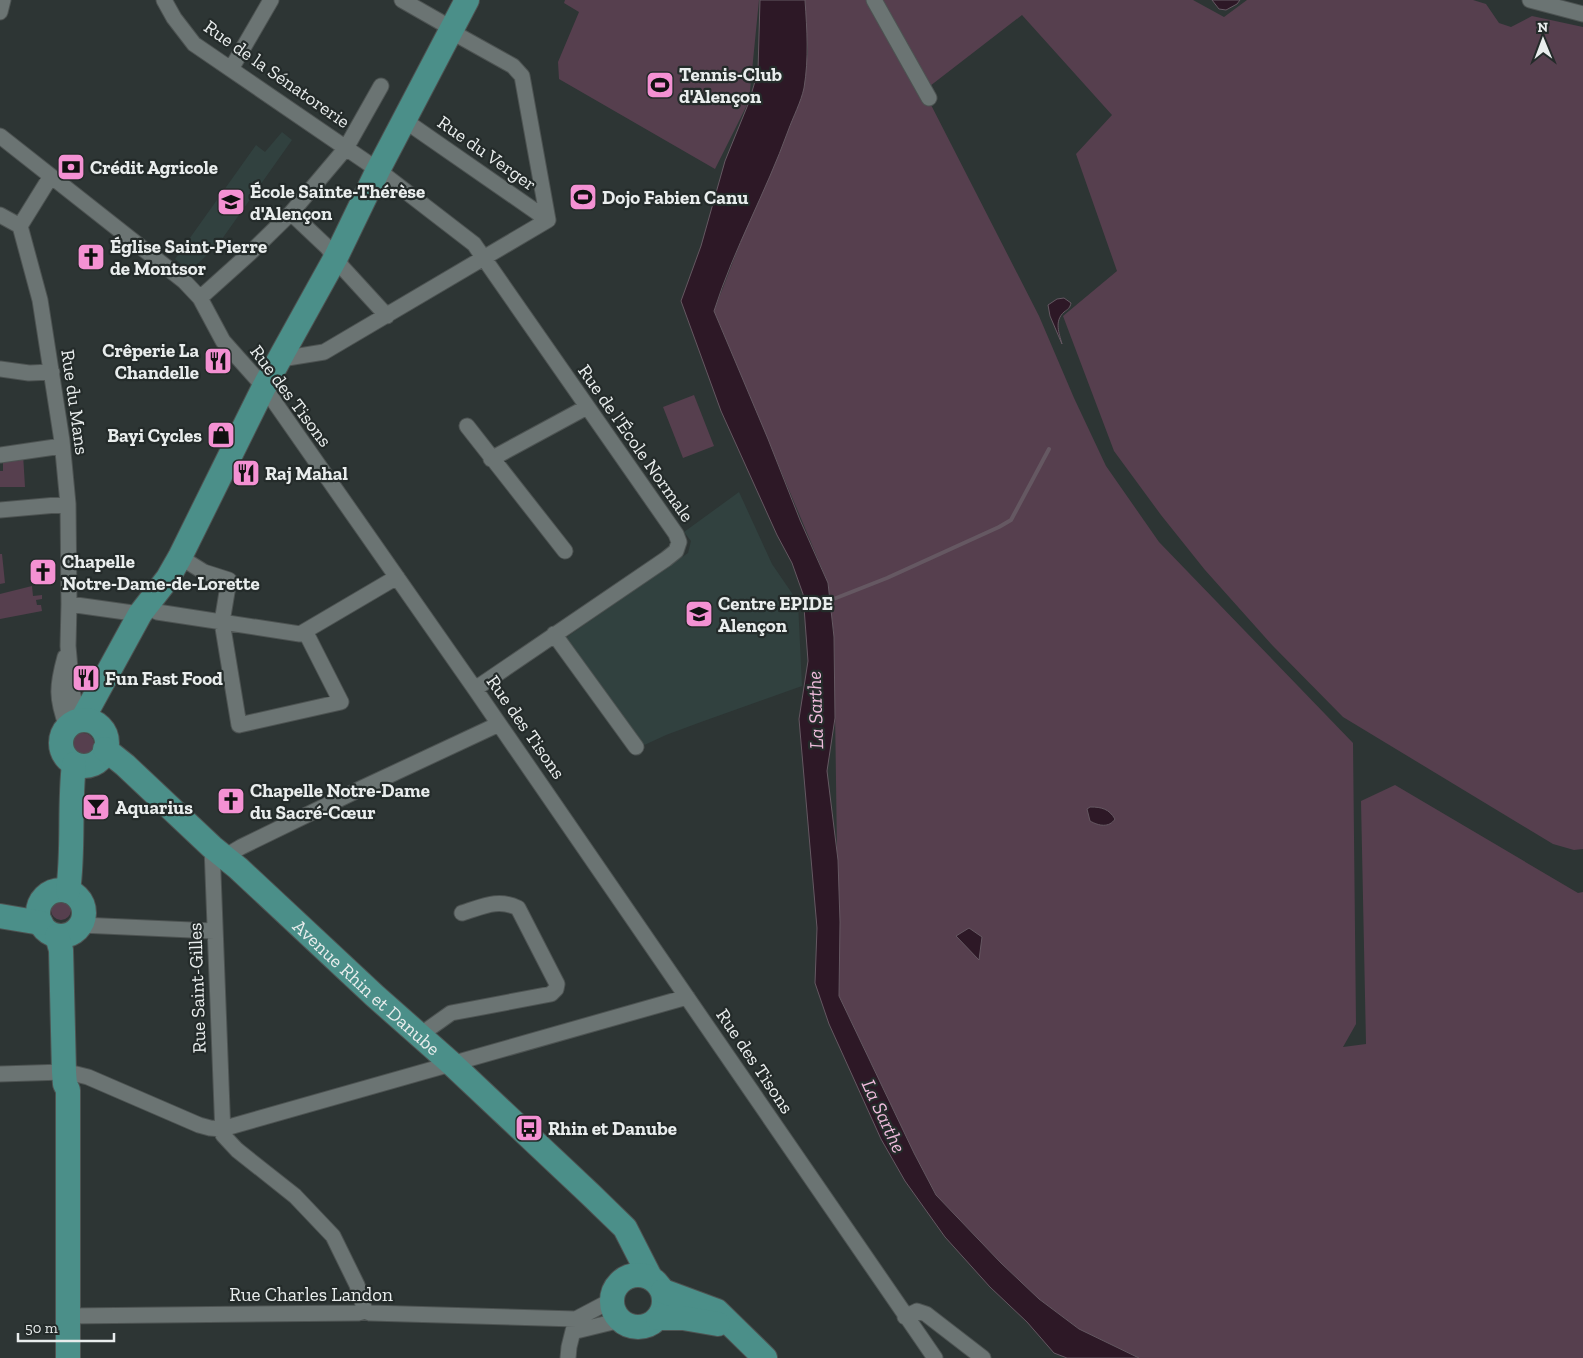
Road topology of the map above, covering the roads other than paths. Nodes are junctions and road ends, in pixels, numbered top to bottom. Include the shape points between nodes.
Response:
1 (3, 0) edge
2 (164, 0) edge
3 (271, 0) edge
4 (402, 0) edge
5 (467, 0) edge
6 (874, 0) edge
7 (1530, 0) edge
8 (0, 12) edge
9 (1583, 14) edge
10 (452, 29) junction
11 (231, 69) junction
12 (381, 86) dead end
13 (929, 98) dead end
14 (404, 120) junction
15 (0, 136) edge
16 (346, 148) junction
17 (378, 170) junction
18 (51, 176) junction
19 (291, 213) junction
20 (0, 215) edge
21 (548, 220) junction
22 (20, 226) junction
23 (336, 257) junction
24 (483, 257) junction
25 (200, 298) junction
26 (387, 316) junction
27 (281, 359) junction
28 (0, 369) edge
29 (52, 372) junction
30 (264, 387) junction
31 (587, 407) junction
32 (467, 426) dead end
33 (62, 446) junction
34 (0, 455) edge
35 (491, 459) junction
36 (68, 504) junction
37 (0, 510) edge
38 (564, 552) dead end
39 (180, 557) junction
40 (397, 577) junction
41 (70, 604) junction
42 (149, 613) junction
43 (222, 622) junction
44 (305, 631) junction
45 (554, 634) junction
46 (476, 689) junction
47 (81, 723) junction
48 (499, 724) junction
49 (636, 747) dead end
50 (105, 749) junction
51 (74, 764) junction
52 (216, 857) junction
53 (68, 891) junction
54 (0, 910) edge
55 (462, 913) dead end
56 (0, 916) edge
57 (58, 925) junction
58 (214, 931) junction
59 (687, 997) junction
60 (420, 1035) junction
61 (452, 1064) junction
62 (0, 1074) edge
63 (68, 1078) junction
64 (222, 1129) junction
65 (625, 1228) junction
66 (656, 1284) junction
67 (618, 1300) junction
68 (365, 1310) junction
69 (68, 1316) junction
70 (905, 1317) junction
71 (658, 1318) junction
72 (578, 1326) junction
73 (732, 1326) junction
74 (68, 1358) edge
75 (568, 1358) edge
76 (765, 1358) edge
77 (935, 1358) edge
78 (983, 1358) edge

1 - 8 street
2 - 11 street, Rue de la Sénatorerie via 194,44
3 - 11 street
4 - 10 street
5 - 10 main road
6 - 13 street
7 - 9 street
10 - 14 main road
10 - 21 street via 513,66 522,76
11 - 16 street, Rue de la Sénatorerie
12 - 16 street
14 - 17 main road
14 - 21 street, Rue du Verger
15 - 18 street, Rue des Tisons
16 - 17 street, Rue de la Sénatorerie
16 - 19 street
17 - 23 main road
17 - 24 street, Rue de la Sénatorerie via 474,244
18 - 22 street
18 - 25 street, Rue des Tisons via 184,281
19 - 23 street
19 - 25 street
20 - 22 street
21 - 24 street
22 - 29 street, Rue du Mans via 40,300
23 - 26 street
23 - 27 main road
24 - 26 street
24 - 31 street, Rue de l'École Normale
25 - 30 street, Rue des Tisons via 223,341
26 - 27 street via 324,352
27 - 30 main road
28 - 29 street
29 - 33 street, Rue du Mans
30 - 39 main road
30 - 40 street, Rue des Tisons
31 - 35 street
31 - 45 street, Rue de l'École Normale via 679,542 676,551 666,559
32 - 35 street
33 - 34 street
33 - 36 street, Rue du Mans
35 - 38 street
36 - 37 street
36 - 41 street, Rue du Mans
39 - 42 main road
39 - 43 street via 204,572 229,580
40 - 44 street
40 - 46 street, Rue des Tisons
41 - 42 street
41 - 47 street, Rue du Mans via 68,646 72,691
42 - 43 street
42 - 47 main road
43 - 44 street via 300,634
43 - 44 street via 239,726 341,702
45 - 46 street, Rue de l'École Normale
45 - 49 street
46 - 48 street, Rue des Tisons
47 - 50 main road via 104,733
47 - 51 main road via 61,740 68,760
48 - 52 street
48 - 59 street, Rue des Tisons
50 - 51 main road via 97,762 82,766
50 - 52 main road, Avenue Rhin et Danube
51 - 53 main road
52 - 58 street, Rue Saint-Gilles
52 - 60 main road, Avenue Rhin et Danube via 238,868
53 - 57 main road via 46,896
53 - 57 main road via 83,905 84,918
54 - 57 main road
55 - 60 street via 499,902 518,908 557,984 556,989 551,994 451,1013
56 - 57 main road
57 - 58 street
57 - 63 main road via 70,946
58 - 64 street, Rue Saint-Gilles
59 - 61 street
59 - 70 street, Rue des Tisons
60 - 61 main road, Avenue Rhin et Danube
61 - 64 street
61 - 65 main road, Avenue Rhin et Danube
62 - 63 street
63 - 64 street via 88,1076 199,1125
63 - 69 main road
64 - 68 street via 223,1136 237,1150 295,1196 334,1236
65 - 66 main road, Avenue Rhin et Danube
65 - 67 main road
66 - 67 main road via 637,1275 630,1276
66 - 71 main road via 664,1305
66 - 73 main road via 717,1311
67 - 71 main road via 628,1325 644,1327
67 - 72 street, Rue Charles Landon
67 - 72 street
68 - 69 street, Rue Charles Landon via 358,1313
68 - 72 street, Rue Charles Landon via 370,1313 554,1318
69 - 74 main road
70 - 77 street, Rue des Tisons
70 - 78 street via 918,1311 926,1314
71 - 73 main road via 683,1318
72 - 75 street
73 - 76 main road

